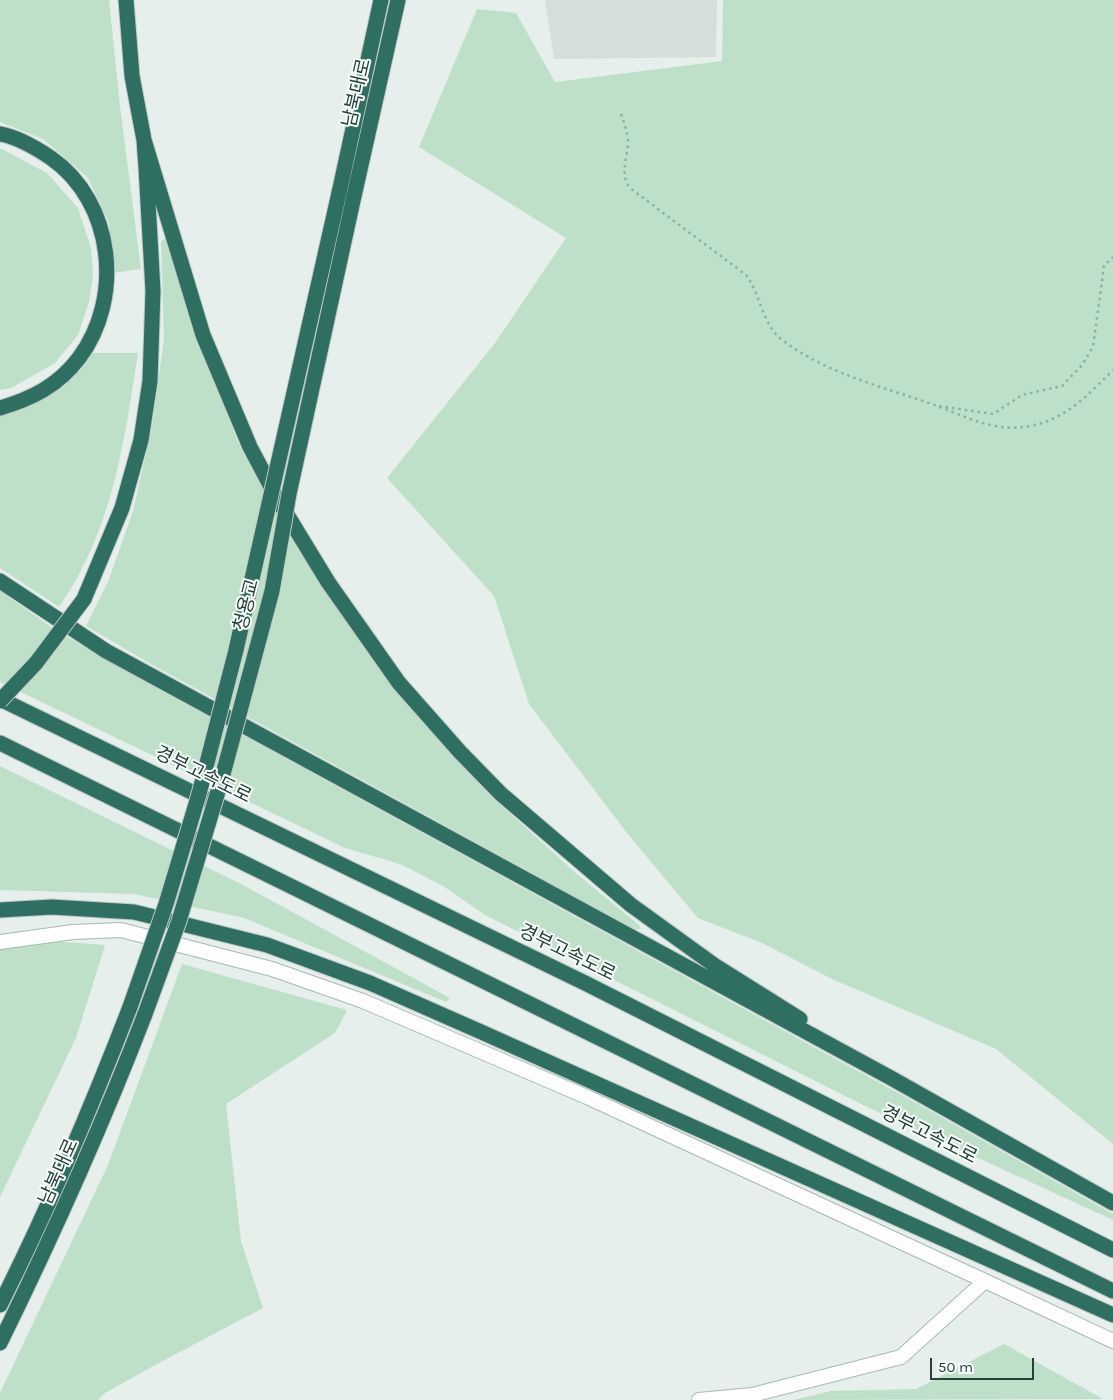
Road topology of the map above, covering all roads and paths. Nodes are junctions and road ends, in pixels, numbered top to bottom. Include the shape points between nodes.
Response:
1 (126, 0) edge
2 (381, 0) edge
3 (398, 0) edge
4 (621, 114) dead end
5 (0, 134) edge
6 (144, 140) junction
7 (339, 193) joint
8 (354, 196) joint
9 (1113, 258) edge
10 (1113, 370) edge
11 (933, 405) junction
12 (0, 408) edge
13 (0, 581) edge
14 (0, 700) edge
15 (0, 742) edge
16 (4, 908) edge
17 (0, 942) edge
18 (130, 1007) joint
19 (144, 1014) joint
20 (891, 1078) junction
21 (1113, 1203) edge
22 (1113, 1250) edge
23 (985, 1281) junction
24 (1113, 1291) edge
25 (0, 1305) edge
26 (1113, 1315) edge
27 (0, 1342) edge
28 (1113, 1342) edge
29 (699, 1400) edge

1 - 6 highway via 132,76
2 - 7 highway, 남북대로
3 - 8 highway, 남북대로
4 - 11 path via 628,143 624,176 630,188 746,275 779,337 852,378
5 - 12 highway via 34,147 61,165 82,188 98,220 106,252 108,280 102,310 78,359 55,382 29,399
6 - 14 highway, bridge via 153,291 150,381 141,440 122,508 84,599 36,663
6 - 20 highway via 203,335 250,447 328,582 399,683 502,794 630,906 714,965
7 - 18 highway, 청용교, bridge via 234,660 199,794 166,904
8 - 19 highway, 청용교, bridge via 289,494 272,591 222,778 178,921
9 - 11 path via 1106,262 1102,274 1094,347 1062,386 1022,395 993,414
10 - 11 path via 1072,410 1030,426 994,427
13 - 20 highway via 106,651
14 - 22 highway, 경부고속도로 via 585,983
15 - 24 highway
16 - 26 highway via 134,912 267,945 370,983
17 - 23 street via 73,932 121,930 272,969 363,1001 587,1096
18 - 25 highway, 남북대로 via 93,1101 28,1250
19 - 27 highway, 남북대로 via 96,1137
20 - 21 highway
23 - 28 street
23 - 29 street via 901,1357 752,1395

